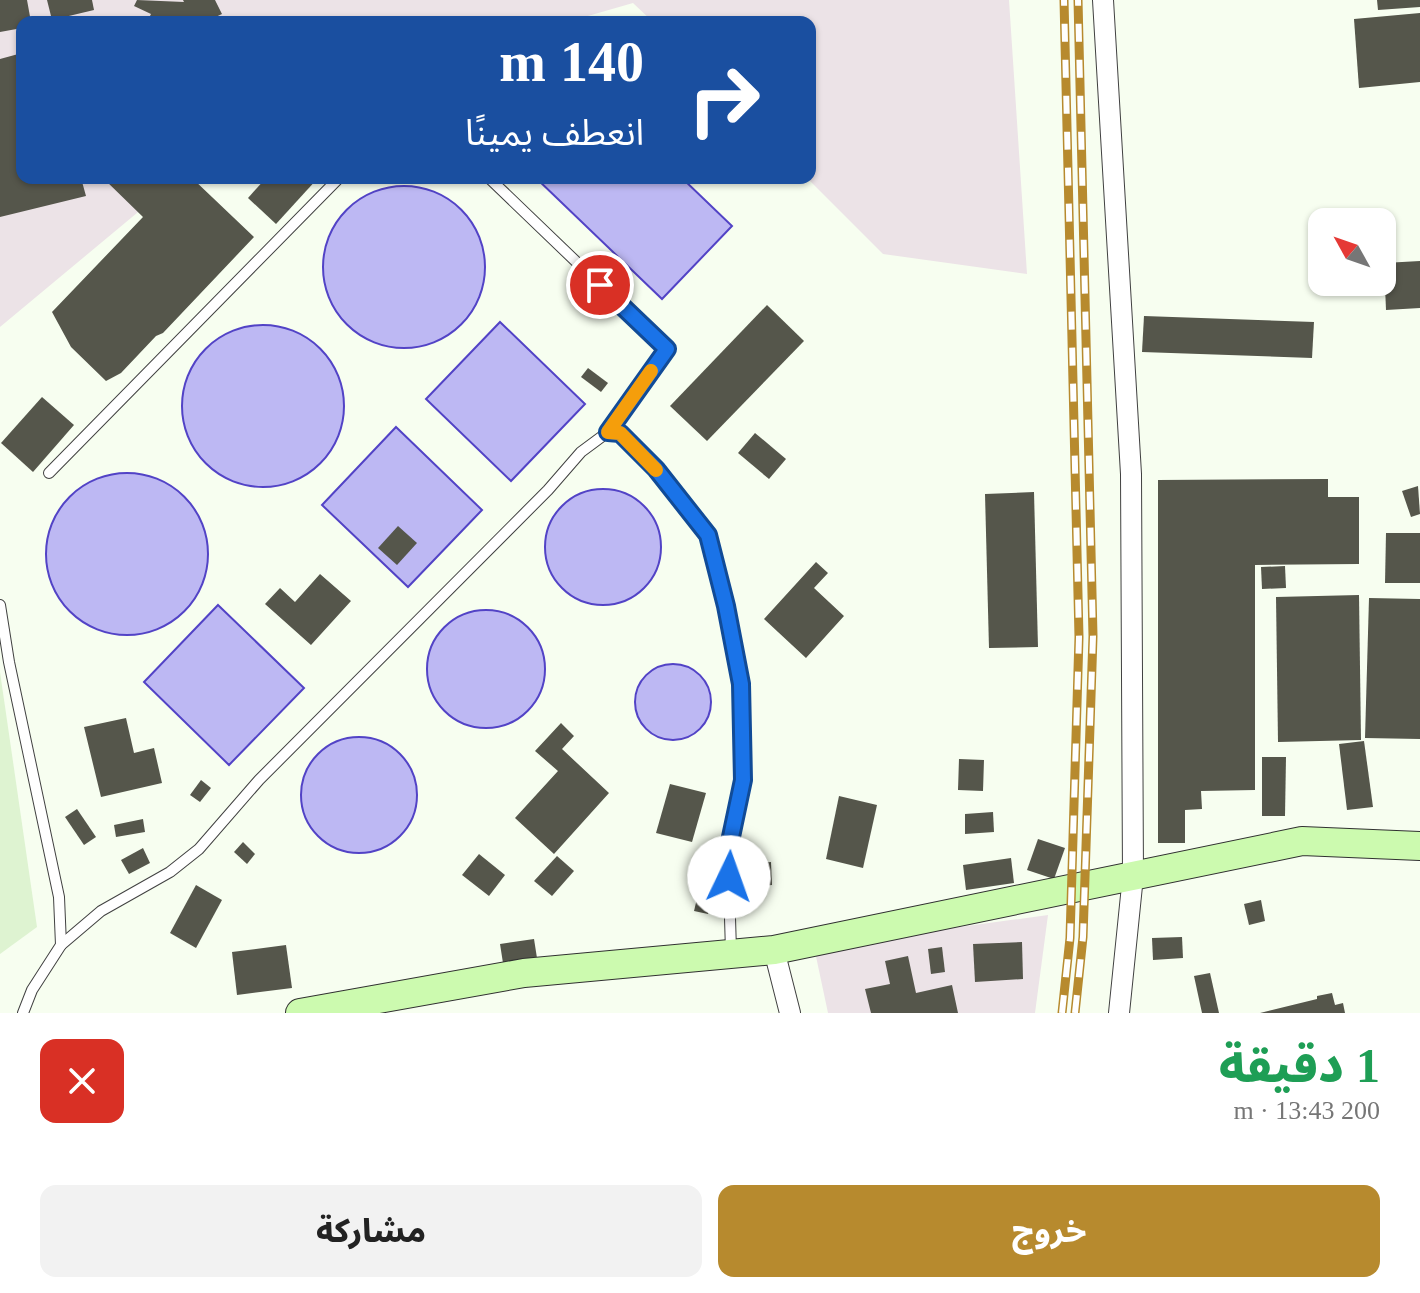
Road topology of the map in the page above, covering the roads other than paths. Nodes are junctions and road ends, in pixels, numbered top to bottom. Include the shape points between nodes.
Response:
1 (1103, 0) edge
2 (333, 184) edge
3 (495, 184) edge
4 (608, 432) junction
5 (49, 473) dead end
6 (0, 605) edge
7 (1420, 846) edge
8 (1133, 876) junction
9 (61, 945) junction
10 (774, 950) junction
11 (731, 954) junction
12 (23, 1013) edge
13 (300, 1013) edge
14 (790, 1013) edge
15 (1119, 1013) edge

1 - 8 street via 1131,474
2 - 5 lane
3 - 4 lane via 667,349
4 - 9 lane via 581,452 259,780 199,849 101,911
4 - 11 lane via 620,433 656,469 708,535 726,606 741,684 743,780 728,851
6 - 9 lane via 59,897
7 - 8 street via 1302,841
8 - 10 street
8 - 15 street
9 - 12 lane
10 - 11 street
10 - 14 street
11 - 13 street via 524,973

